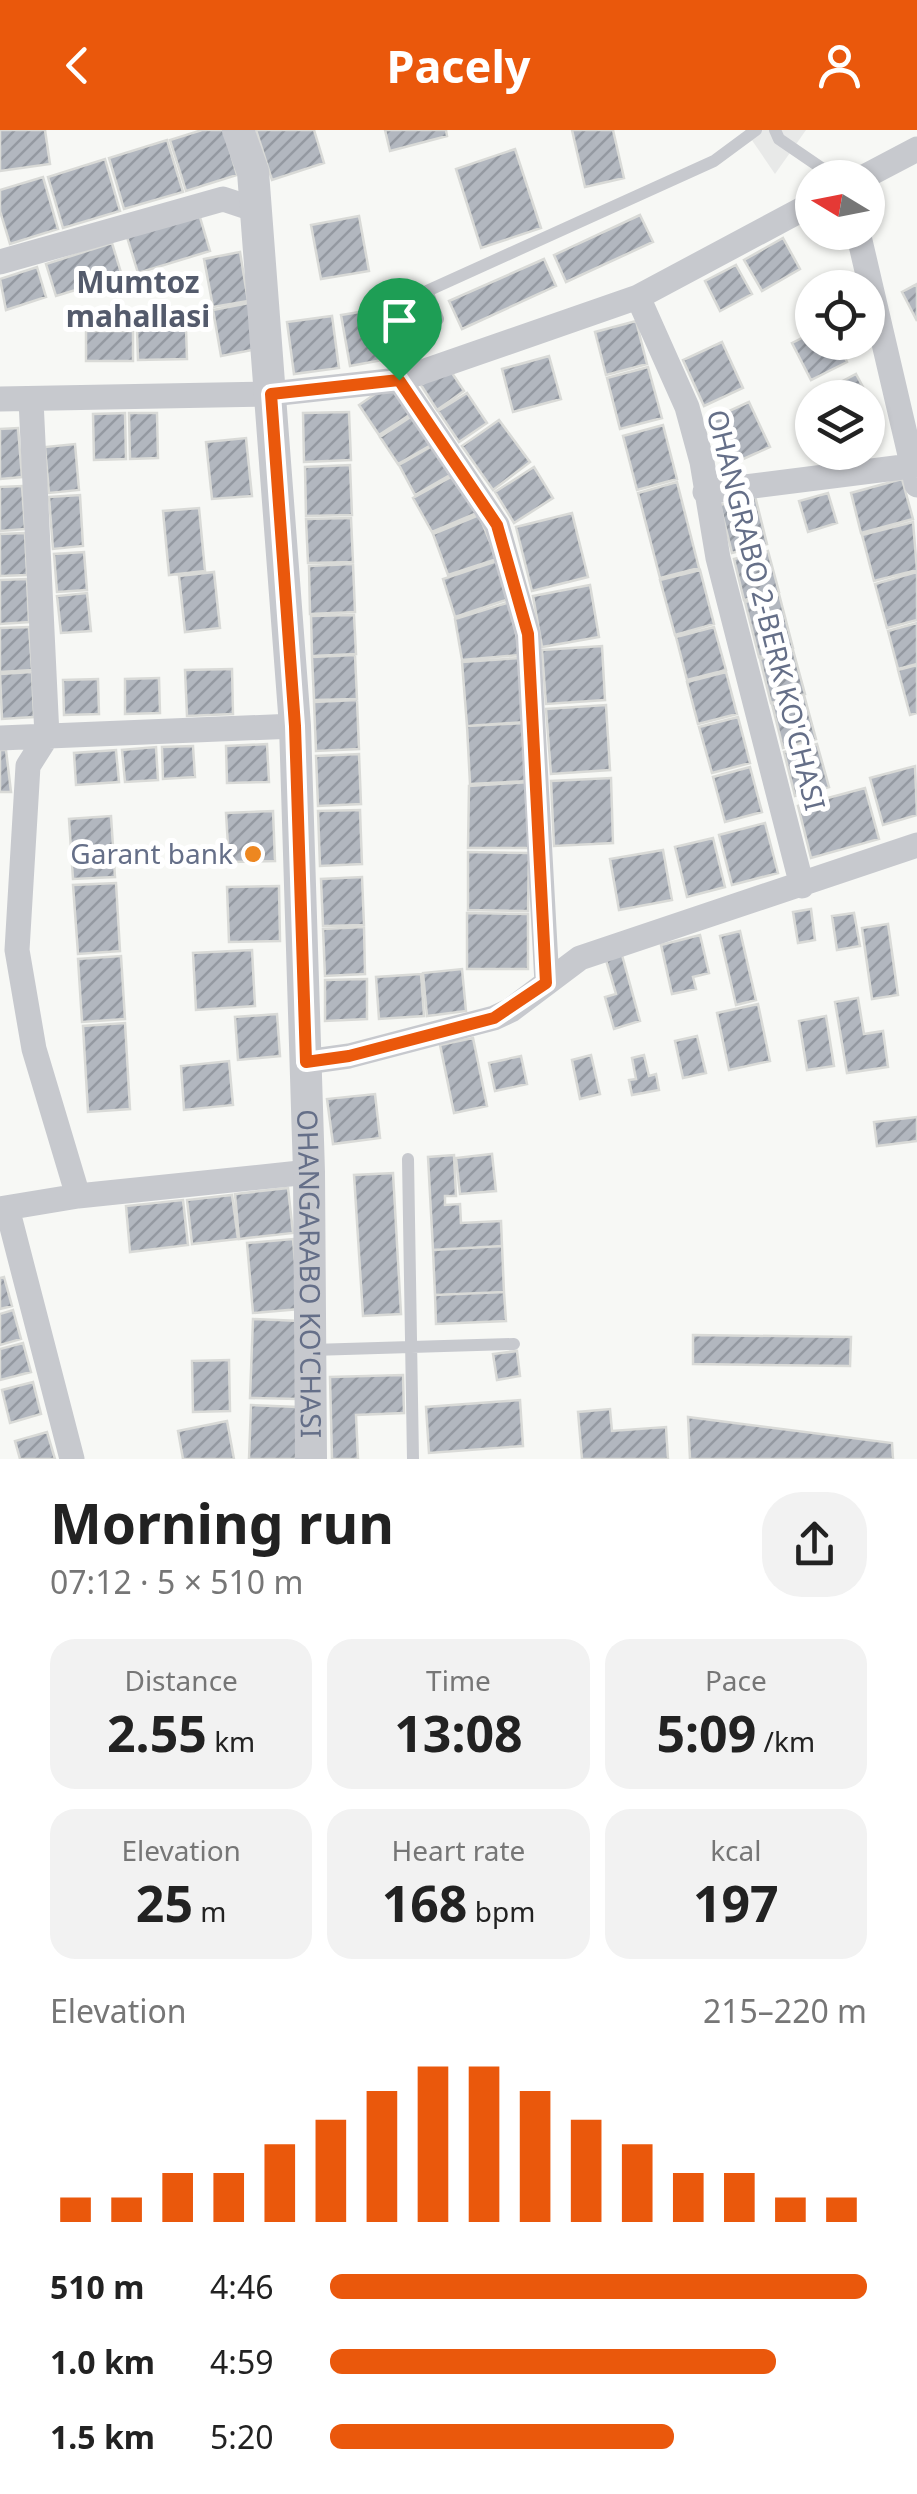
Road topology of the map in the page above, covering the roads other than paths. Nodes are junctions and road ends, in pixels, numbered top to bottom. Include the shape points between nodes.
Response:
1 (238, 130) edge
2 (756, 130) edge
3 (775, 130) edge
4 (917, 149) edge
5 (810, 160) edge
6 (885, 166) edge
7 (253, 208) junction
8 (795, 213) edge
9 (862, 250) edge
10 (0, 262) edge
11 (638, 297) junction
12 (406, 330) dead end
13 (399, 380) junction
14 (271, 394) junction
15 (0, 399) edge
16 (31, 400) junction
17 (913, 461) edge
18 (705, 492) junction
19 (295, 726) junction
20 (47, 736) junction
21 (0, 738) edge
22 (917, 845) edge
23 (802, 886) junction
24 (9, 958) edge
25 (546, 983) junction
26 (306, 1062) junction
27 (408, 1159) dead end
28 (309, 1172) junction
29 (78, 1196) junction
30 (3, 1208) edge
31 (412, 1344) junction
32 (514, 1344) dead end
33 (310, 1350) junction
34 (72, 1459) edge
35 (311, 1459) edge
36 (413, 1459) edge

1 - 7 street, OHANGARABO KO'CHASI via 253,172
2 - 12 lane via 714,160 427,290 438,319
3 - 5 lane
4 - 6 street
7 - 10 street via 223,199
7 - 14 street, OHANGARABO KO'CHASI
8 - 11 street
9 - 17 street
11 - 13 street
11 - 18 street, OHANGRABO 2-BERK KO'CHASI via 687,407
13 - 14 street
13 - 25 street via 497,525 528,634
14 - 16 street
14 - 19 street, OHANGARABO KO'CHASI
15 - 16 street
16 - 20 street
17 - 18 street
18 - 23 street, OHANGRABO 2-BERK KO'CHASI
19 - 20 street
19 - 26 street, OHANGARABO KO'CHASI
20 - 21 street
20 - 24 street via 28,766
22 - 23 street
23 - 25 street via 580,958
24 - 29 street
25 - 26 street via 494,1018
26 - 28 street, OHANGARABO KO'CHASI
27 - 31 lane
28 - 29 street
28 - 33 street, OHANGARABO KO'CHASI
29 - 30 street
30 - 34 street
31 - 32 lane
31 - 33 lane
31 - 36 lane
33 - 35 street, OHANGARABO KO'CHASI

